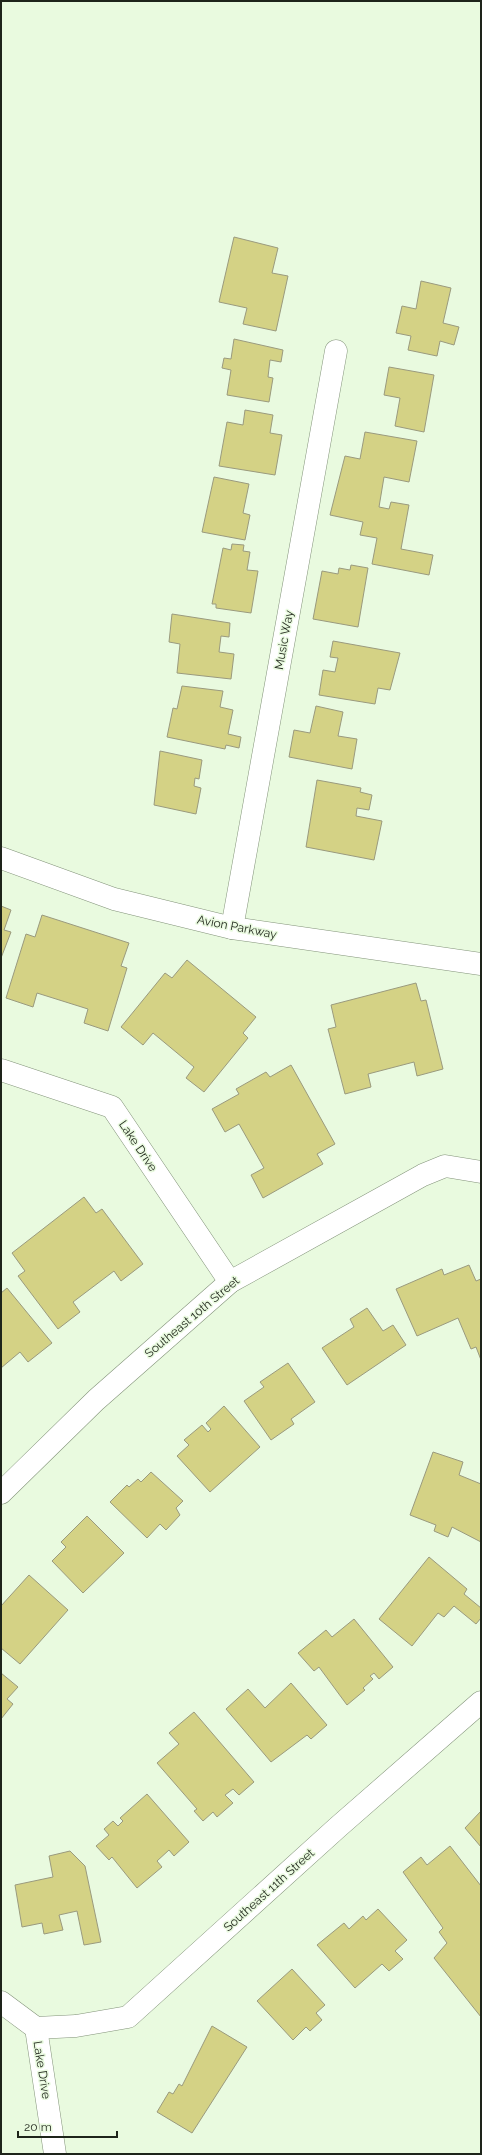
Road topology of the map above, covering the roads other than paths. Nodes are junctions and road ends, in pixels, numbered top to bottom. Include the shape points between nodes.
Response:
1 (336, 352) dead end
2 (1, 858) edge
3 (232, 928) junction
4 (481, 964) edge
5 (1, 1070) edge
6 (481, 1170) edge
7 (230, 1282) junction
8 (1, 1493) edge
9 (481, 1702) edge
10 (1, 2002) edge
11 (36, 2028) junction
12 (55, 2154) edge

1 - 3 street, Music Way
2 - 3 street, Avion Parkway via 114,899
3 - 4 street, Avion Parkway
5 - 7 street, Lake Drive via 112,1106
6 - 7 street, Southeast 10th Street via 445,1166 422,1175
7 - 8 street, Southeast 10th Street via 96,1400
9 - 11 street, Southeast 11th Street via 332,1832 128,2017 76,2026
10 - 11 street, Lake Drive
11 - 12 street, Lake Drive

